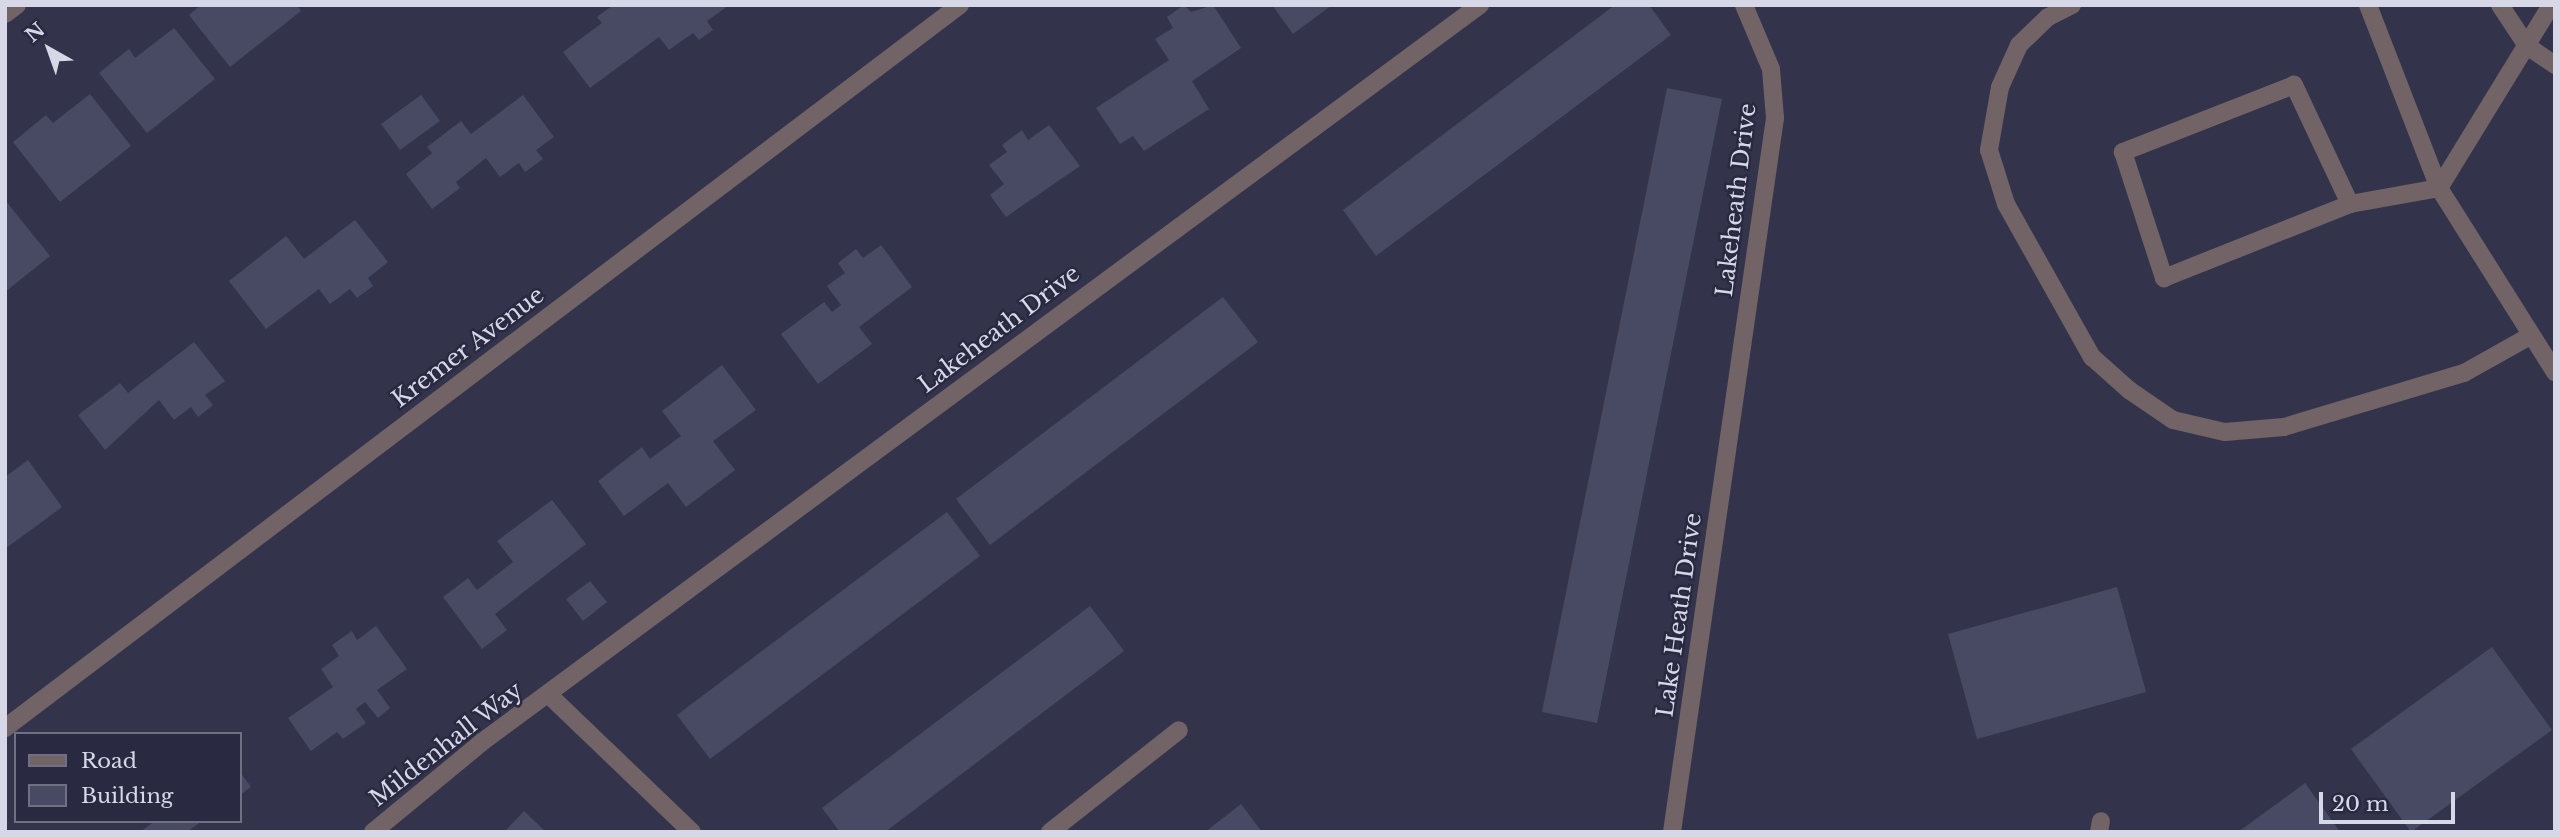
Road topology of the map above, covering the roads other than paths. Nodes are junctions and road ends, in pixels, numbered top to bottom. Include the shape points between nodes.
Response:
1 (17, 5) edge
2 (960, 5) edge
3 (1480, 5) edge
4 (1744, 5) edge
5 (2072, 5) edge
6 (2368, 5) edge
7 (2500, 5) edge
8 (2551, 5) edge
9 (5, 15) edge
10 (2527, 46) junction
11 (2555, 65) edge
12 (2439, 188) junction
13 (2350, 204) junction
14 (2530, 336) junction
15 (2555, 372) edge
16 (1734, 406) joint
17 (549, 695) junction
18 (5, 728) edge
19 (1179, 730) dead end
20 (373, 832) edge
21 (692, 832) edge
22 (1050, 832) edge
23 (1672, 832) edge

1 - 9 street
2 - 18 street, Kremer Avenue
3 - 17 street, Lakeheath Drive
4 - 16 street, Lakeheath Drive via 1770,69 1775,118
5 - 14 street via 2048,17 2019,45 2000,87 1989,150 2006,204 2092,358 2129,390 2173,420 2225,432 2284,427 2464,373
6 - 12 street
7 - 10 street
8 - 10 street
10 - 11 street
10 - 12 street
12 - 13 street
12 - 14 street
13 - 13 street via 2164,278 2123,152 2294,85
14 - 15 street
16 - 23 street, Lake Heath Drive
17 - 20 street, Mildenhall Way via 482,742
17 - 21 street
19 - 22 street

